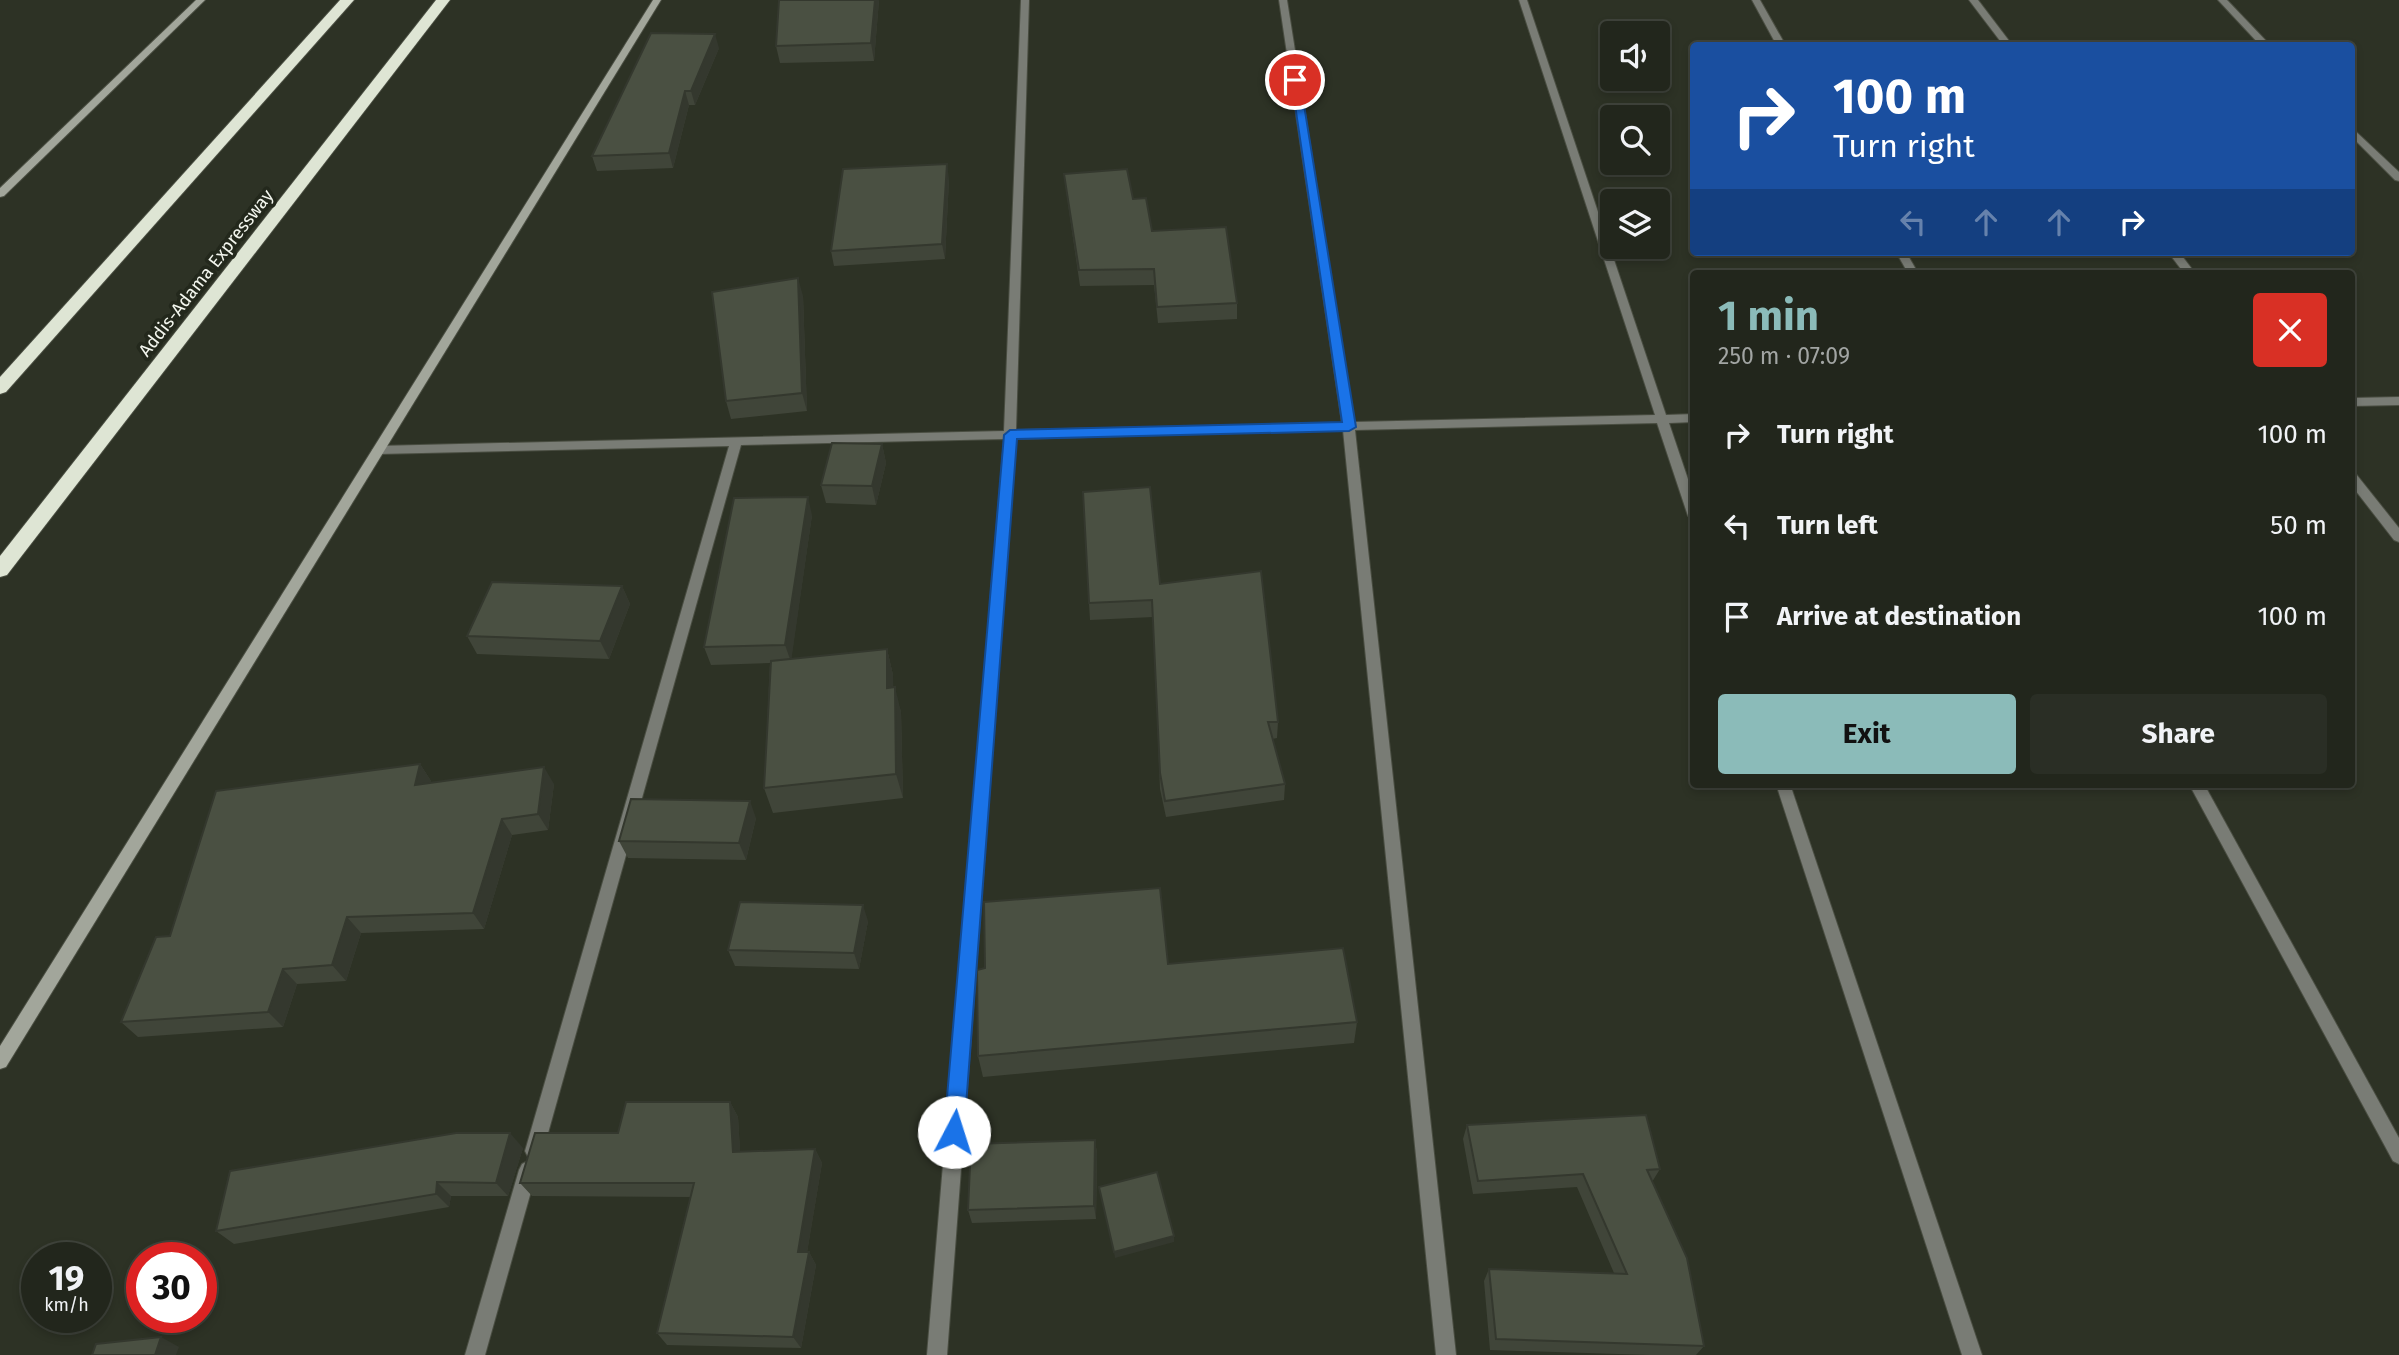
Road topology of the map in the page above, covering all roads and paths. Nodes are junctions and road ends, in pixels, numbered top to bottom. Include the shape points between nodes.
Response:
1 (201, 0) edge
2 (347, 0) edge
3 (443, 0) edge
4 (657, 0) edge
5 (1025, 0) edge
6 (1283, 0) edge
7 (1523, 0) edge
8 (1756, 0) edge
9 (1973, 0) edge
10 (2222, 0) edge
11 (1780, 42) edge
12 (2006, 42) edge
13 (2263, 42) edge
14 (2355, 134) edge
15 (2399, 178) edge
16 (0, 194) edge
17 (2176, 256) edge
18 (2188, 270) edge
19 (0, 388) edge
20 (2399, 401) edge
21 (2355, 402) edge
22 (1690, 418) edge
23 (1662, 419) junction
24 (1349, 427) junction
25 (1010, 435) junction
26 (736, 442) junction
27 (378, 450) junction
28 (2355, 482) edge
29 (1690, 504) edge
30 (2399, 537) edge
31 (0, 570) edge
32 (1784, 788) edge
33 (2198, 788) edge
34 (0, 1061) edge
35 (2399, 1155) edge
36 (475, 1355) edge
37 (937, 1355) edge
38 (1446, 1355) edge
39 (1972, 1355) edge

1 - 16 street
2 - 19 highway
3 - 31 highway, Addis-Adama Expressway
4 - 27 street
5 - 25 street
6 - 24 street
7 - 23 street
8 - 11 street
9 - 12 street
10 - 13 street
14 - 15 street
17 - 18 street
20 - 21 street
22 - 23 street
23 - 24 street
23 - 29 street
24 - 25 street
24 - 38 street
25 - 26 street
25 - 37 street
26 - 27 street
26 - 36 street
27 - 34 street
28 - 30 street
32 - 39 street
33 - 35 street

